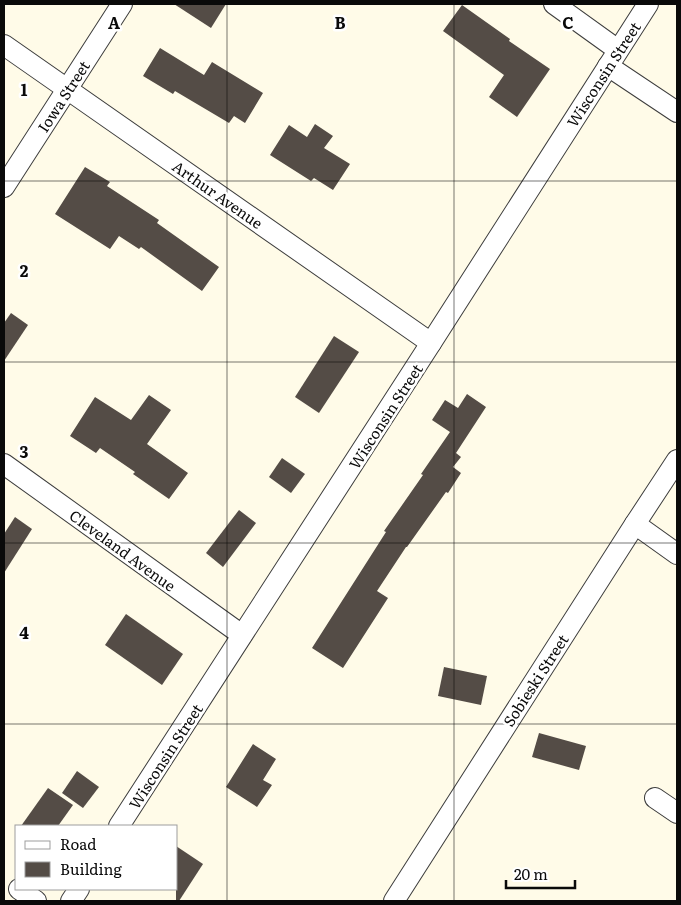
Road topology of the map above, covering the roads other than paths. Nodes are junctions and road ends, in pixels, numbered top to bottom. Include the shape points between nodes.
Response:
1 (122, 4) edge
2 (554, 4) edge
3 (648, 4) edge
4 (4, 44) edge
5 (613, 58) junction
6 (68, 89) junction
7 (677, 112) edge
8 (4, 187) edge
9 (431, 344) junction
10 (677, 460) edge
11 (4, 464) edge
12 (635, 524) junction
13 (677, 554) edge
14 (242, 635) junction
15 (655, 798) dead end
16 (677, 813) edge
17 (120, 825) edge
18 (4, 878) edge
19 (15, 886) edge
20 (20, 890) edge
21 (78, 890) edge
22 (397, 900) edge
23 (36, 901) edge
24 (71, 901) edge

1 - 6 street, Iowa Street
2 - 5 street
3 - 5 street, Wisconsin Street
4 - 6 street, Arthur Avenue
5 - 7 street
5 - 9 street, Wisconsin Street
6 - 8 street, Iowa Street
6 - 9 street, Arthur Avenue
9 - 14 street, Wisconsin Street
10 - 12 street, Sobieski Street
11 - 14 street, Cleveland Avenue
12 - 13 street
12 - 22 street, Sobieski Street
14 - 17 street, Wisconsin Street
15 - 16 street
18 - 19 street
20 - 23 street
21 - 24 street

